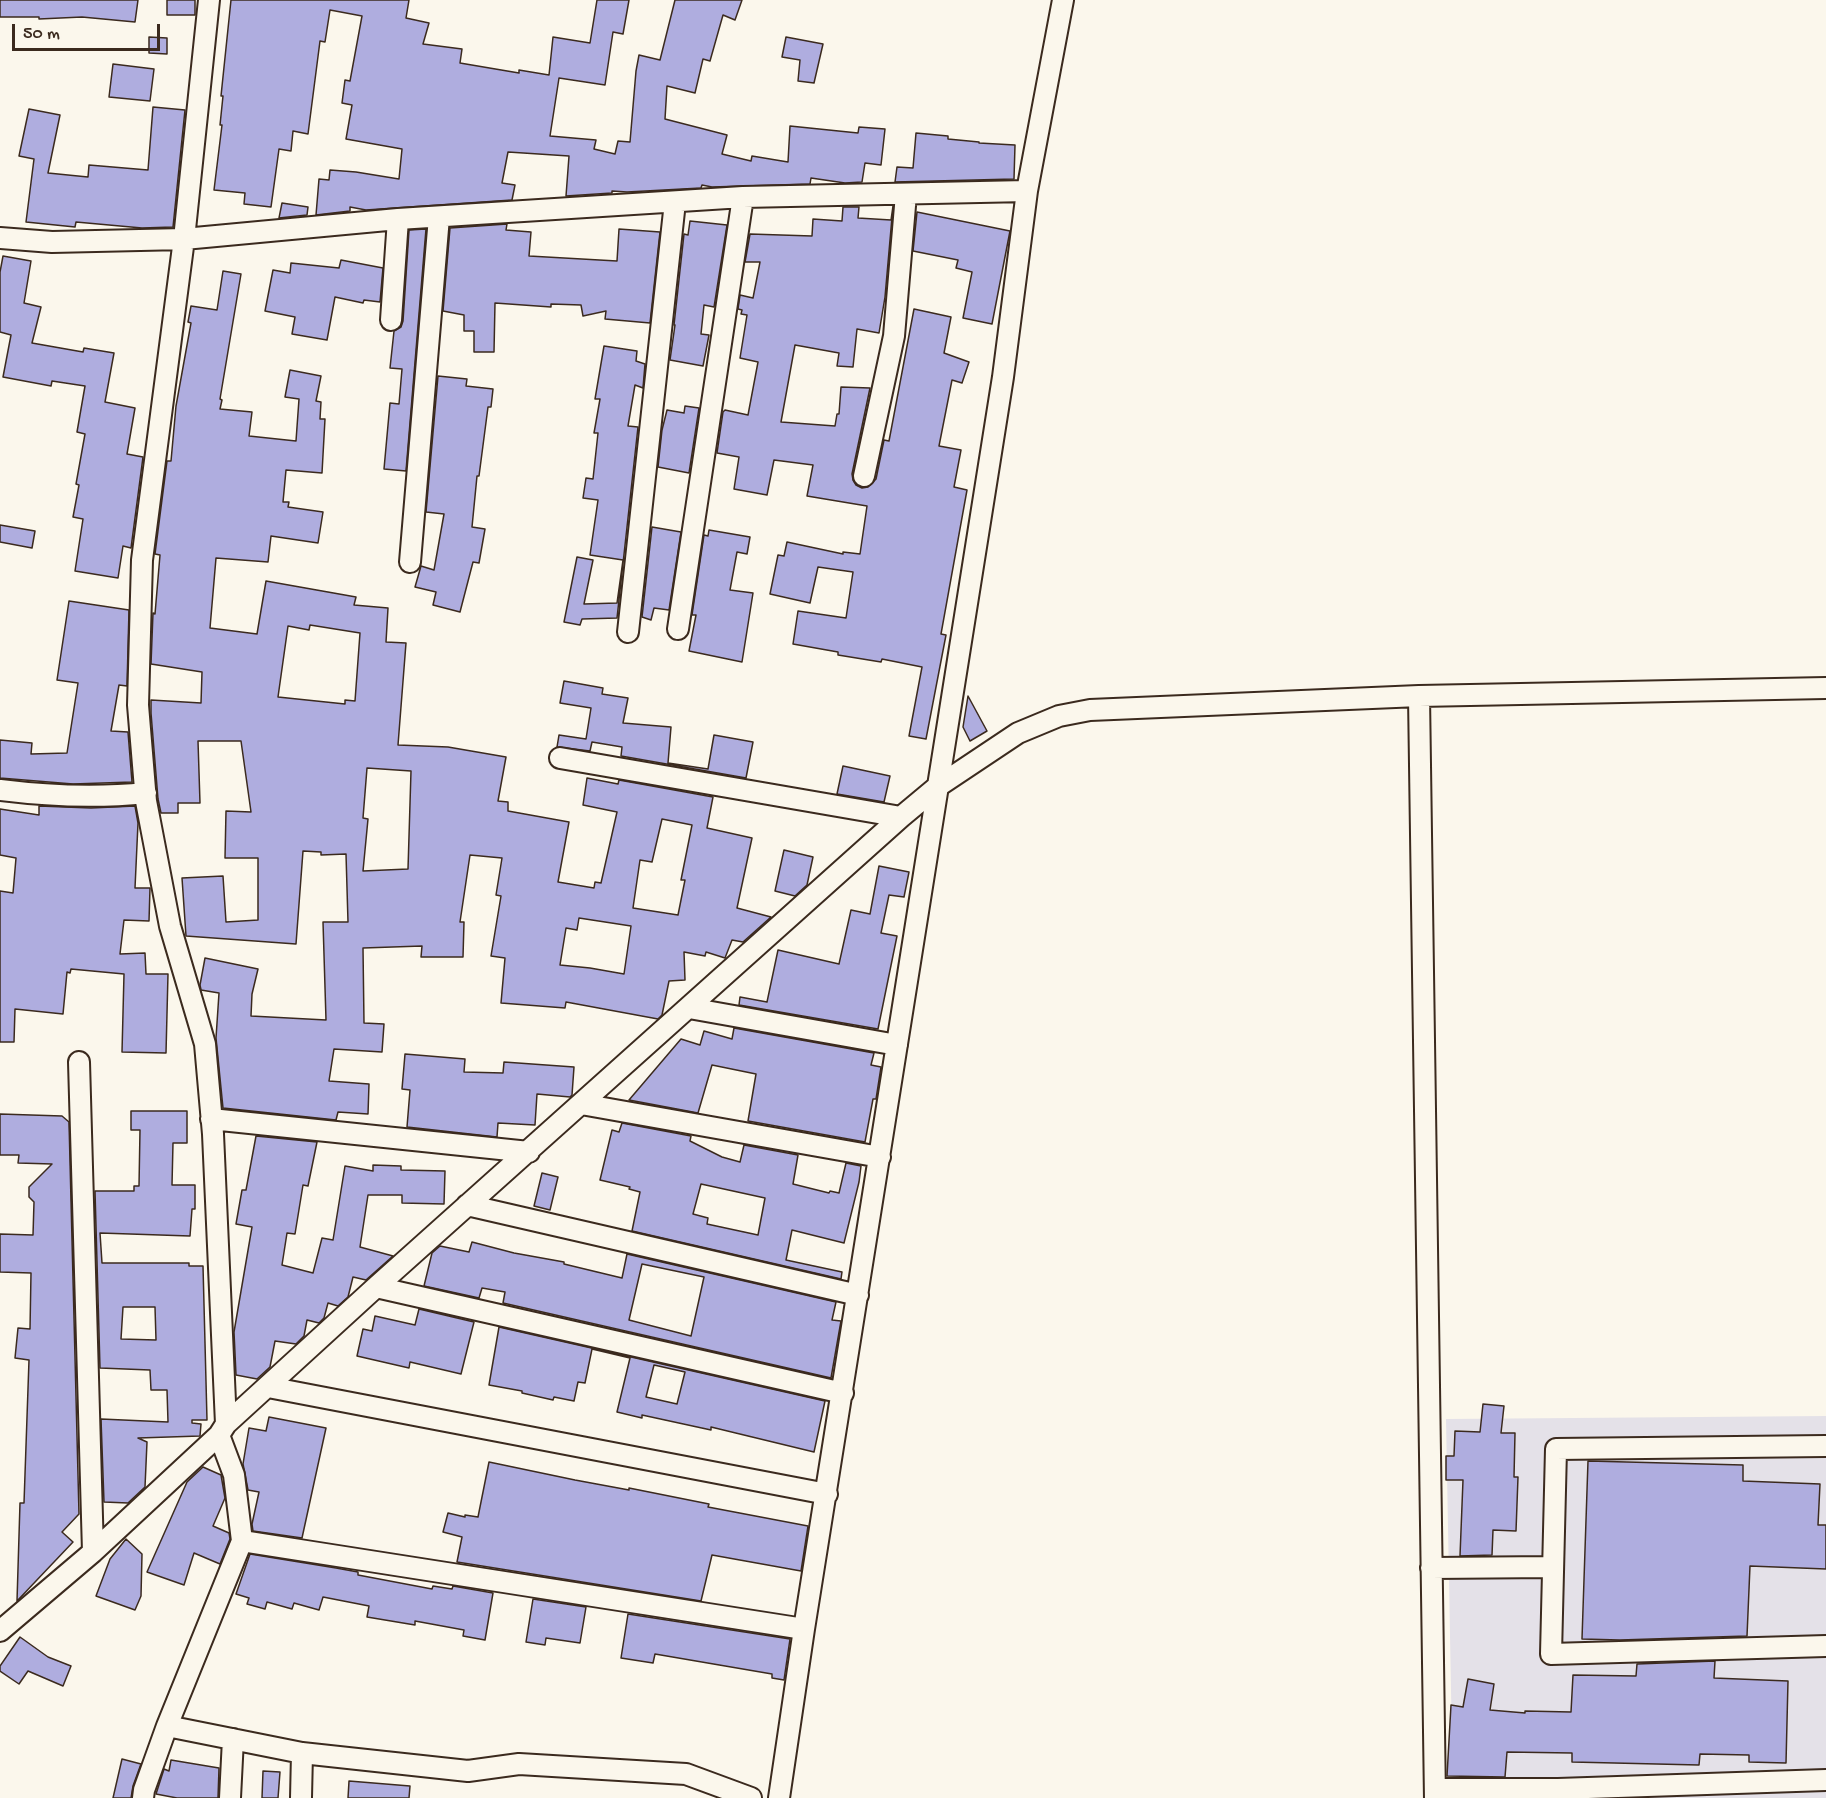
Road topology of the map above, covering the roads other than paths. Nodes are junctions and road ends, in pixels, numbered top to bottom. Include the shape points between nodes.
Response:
1 (208, 0) edge
2 (1063, 0) edge
3 (1028, 191) junction
4 (906, 194) junction
5 (743, 197) junction
6 (675, 202) junction
7 (439, 217) junction
8 (398, 219) junction
9 (0, 238) edge
10 (184, 239) junction
11 (391, 320) dead end
12 (864, 476) dead end
13 (410, 562) dead end
14 (678, 629) dead end
15 (628, 632) dead end
16 (1826, 688) edge
17 (1419, 696) junction
18 (560, 758) dead end
19 (937, 787) junction
20 (0, 790) edge
21 (146, 793) junction
22 (901, 817) junction
23 (689, 1008) junction
24 (897, 1046) junction
25 (79, 1062) dead end
26 (581, 1104) junction
27 (211, 1119) junction
28 (529, 1152) junction
29 (880, 1157) junction
30 (467, 1205) junction
31 (376, 1287) junction
32 (858, 1295) junction
33 (268, 1387) junction
34 (843, 1393) junction
35 (222, 1429) junction
36 (1826, 1446) edge
37 (827, 1494) junction
38 (242, 1541) junction
39 (93, 1552) junction
40 (1552, 1567) junction
41 (1431, 1568) junction
42 (804, 1629) junction
43 (0, 1631) edge
44 (1826, 1646) edge
45 (167, 1726) junction
46 (233, 1739) junction
47 (303, 1753) junction
48 (1826, 1780) edge
49 (1435, 1794) edge
50 (143, 1798) edge
51 (230, 1798) edge
52 (301, 1798) edge
53 (751, 1798) edge
54 (779, 1798) edge

1 - 10 street
2 - 3 street
3 - 4 street
3 - 19 street via 1003,377
4 - 5 street
4 - 12 street via 894,336
5 - 6 street
5 - 14 street
6 - 7 street
6 - 15 street
7 - 8 street
7 - 13 street
8 - 10 street
8 - 11 street
9 - 10 street via 52,242
10 - 21 street via 141,560 138,705
16 - 17 street
17 - 19 street via 1090,710 1059,716 1018,733
17 - 41 street
18 - 22 street
19 - 22 street
19 - 24 street
20 - 21 street via 34,794
21 - 27 street via 170,926 205,1044
22 - 23 street
23 - 24 street
23 - 26 street
24 - 29 street
25 - 39 street
26 - 28 street
26 - 29 street
27 - 28 street
27 - 35 street
28 - 30 street
29 - 32 street
30 - 31 street
30 - 32 street
31 - 33 street
31 - 34 street
32 - 34 street
33 - 35 street
33 - 37 street
34 - 37 street
35 - 38 street via 234,1475
35 - 39 street
36 - 40 street via 1556,1449
37 - 42 street
38 - 42 street
38 - 45 street
39 - 43 street
40 - 41 street
40 - 44 street via 1551,1654
41 - 49 street
42 - 54 street
45 - 46 street
45 - 50 street
46 - 47 street
46 - 51 street
47 - 52 street
47 - 53 street via 468,1771 519,1764 686,1774
48 - 49 street

